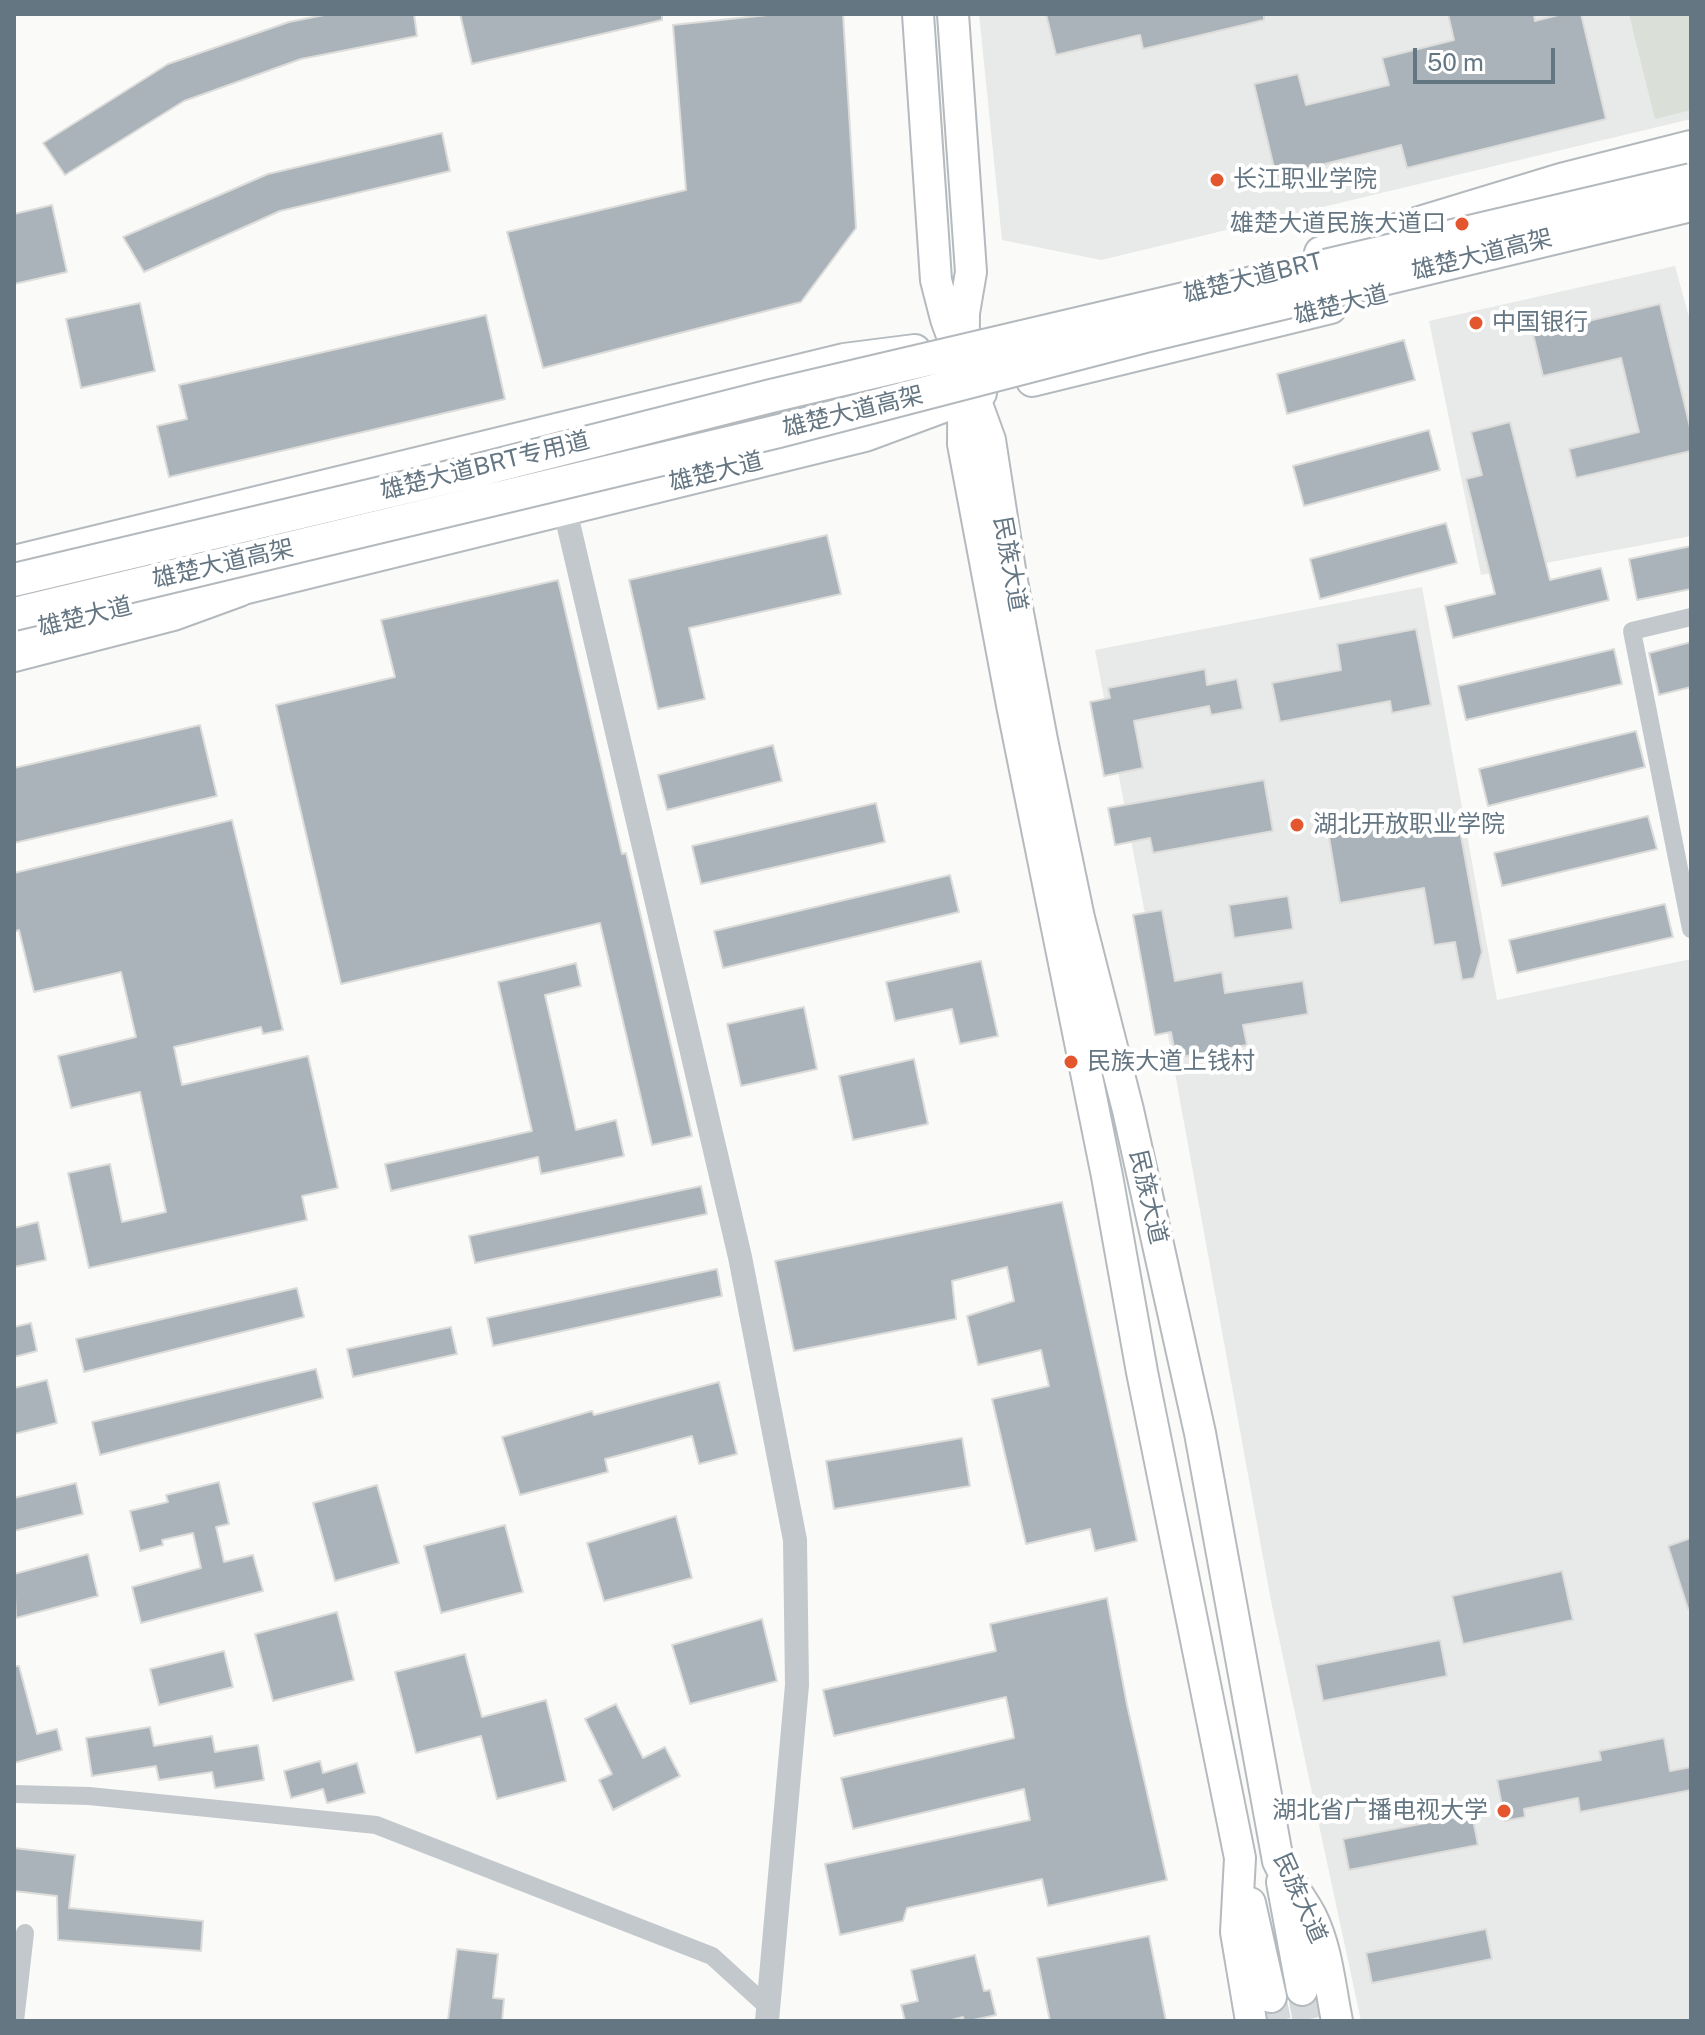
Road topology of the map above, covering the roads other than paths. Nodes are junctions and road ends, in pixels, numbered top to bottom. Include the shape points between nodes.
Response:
1 (918, 14) edge
2 (953, 14) edge
3 (1691, 147) edge
4 (1691, 165) edge
5 (1691, 180) edge
6 (1691, 205) edge
7 (1691, 218) edge
8 (1321, 253) junction
9 (1212, 308) dead end
10 (1135, 327) dead end
11 (965, 369) junction
12 (811, 406) dead end
13 (719, 429) dead end
14 (565, 510) junction
15 (14, 561) edge
16 (14, 580) edge
17 (239, 590) junction
18 (14, 614) edge
19 (1691, 617) edge
20 (14, 634) edge
21 (14, 655) edge
22 (1691, 929) edge
23 (14, 1794) edge
24 (1240, 1858) junction
25 (1278, 1861) junction
26 (25, 1933) dead end
27 (1302, 1990) tunnel mouth
28 (1271, 1997) tunnel mouth
29 (768, 2014) edge
30 (15, 2021) edge
31 (1251, 2021) tunnel mouth
32 (1337, 2021) edge

1 - 11 main road, 民族大道 via 936,280
2 - 11 main road, 民族大道 via 971,272 964,313
3 - 8 highway via 1561,180
4 - 8 main road, 雄楚大道
5 - 16 highway, 雄楚大道高架, bridge
6 - 18 highway, 雄楚大道高架, bridge
7 - 11 main road, 雄楚大道
8 - 11 main road, 雄楚大道
9 - 10 lane, 雄楚大道BRT
11 - 14 main road, 雄楚大道 via 865,436
11 - 15 main road, 雄楚大道 via 844,359
11 - 24 main road, 民族大道 via 963,444
11 - 25 main road, 民族大道 via 990,440 1011,576 1079,918 1200,1433
12 - 13 lane
14 - 17 main road, 雄楚大道
14 - 29 street via 740,1257 795,1540 797,1685
17 - 20 main road, 雄楚大道 via 168,597
17 - 21 highway via 173,614
19 - 22 street via 1632,631
23 - 29 street via 89,1796 376,1825 712,1956
24 - 28 main road
24 - 31 main road, 民族大道 via 1236,1932
25 - 27 main road
25 - 32 main road, 民族大道 via 1317,1932
26 - 30 street

